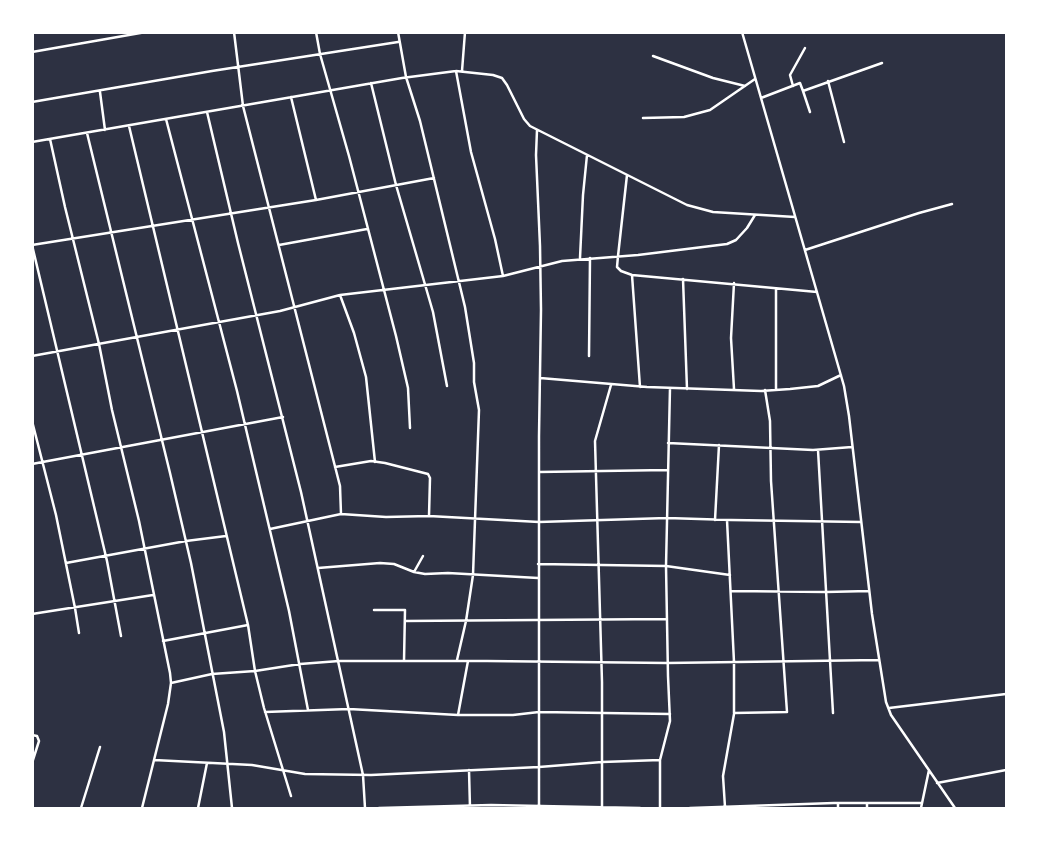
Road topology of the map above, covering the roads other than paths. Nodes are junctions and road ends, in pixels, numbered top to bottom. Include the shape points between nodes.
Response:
1 (146, 32) edge
2 (234, 32) edge
3 (316, 32) edge
4 (398, 32) edge
5 (465, 32) edge
6 (742, 32) edge
7 (399, 42) junction
8 (805, 48) dead end
9 (32, 52) edge
10 (320, 54) junction
11 (653, 56) dead end
12 (882, 63) dead end
13 (240, 66) junction
14 (456, 71) junction
15 (462, 72) junction
16 (406, 77) junction
17 (755, 79) junction
18 (828, 81) junction
19 (371, 83) junction
20 (745, 86) junction
21 (792, 86) junction
22 (330, 90) junction
23 (803, 91) junction
24 (100, 92) junction
25 (291, 97) junction
26 (761, 98) junction
27 (32, 102) edge
28 (243, 106) junction
29 (207, 112) junction
30 (810, 112) dead end
31 (643, 118) dead end
32 (166, 119) junction
33 (130, 126) junction
34 (105, 130) junction
35 (537, 130) junction
36 (87, 133) junction
37 (50, 139) junction
38 (32, 142) edge
39 (844, 142) dead end
40 (587, 155) junction
41 (627, 175) junction
42 (434, 178) junction
43 (396, 185) junction
44 (358, 192) junction
45 (316, 200) junction
46 (952, 204) dead end
47 (270, 206) junction
48 (231, 213) junction
49 (755, 215) junction
50 (795, 218) junction
51 (192, 220) junction
52 (153, 225) junction
53 (368, 229) junction
54 (112, 232) junction
55 (73, 239) junction
56 (32, 245) edge
57 (279, 245) junction
58 (805, 250) junction
59 (618, 256) junction
60 (590, 258) junction
61 (580, 259) junction
62 (540, 267) junction
63 (632, 275) junction
64 (503, 276) junction
65 (683, 279) junction
66 (458, 280) junction
67 (734, 284) junction
68 (425, 286) junction
69 (776, 288) junction
70 (383, 289) junction
71 (817, 292) junction
72 (340, 295) junction
73 (294, 307) junction
74 (256, 314) junction
75 (219, 321) junction
76 (177, 329) junction
77 (137, 337) junction
78 (99, 344) junction
79 (57, 351) junction
80 (32, 356) edge
81 (589, 356) dead end
82 (841, 375) junction
83 (540, 378) junction
84 (611, 385) junction
85 (447, 386) dead end
86 (640, 387) junction
87 (670, 388) junction
88 (687, 389) junction
89 (734, 390) junction
90 (765, 390) junction
91 (776, 390) junction
92 (283, 417) junction
93 (32, 421) edge
94 (244, 423) junction
95 (410, 428) dead end
96 (201, 432) junction
97 (162, 439) junction
98 (668, 443) junction
99 (718, 445) junction
100 (122, 446) junction
101 (852, 447) junction
102 (770, 448) junction
103 (818, 450) junction
104 (82, 454) junction
105 (375, 462) junction
106 (43, 463) junction
107 (32, 464) edge
108 (335, 467) junction
109 (596, 470) junction
110 (668, 470) junction
111 (538, 472) junction
112 (341, 514) junction
113 (429, 516) junction
114 (667, 518) junction
115 (474, 519) junction
116 (597, 520) junction
117 (716, 520) junction
118 (727, 520) junction
119 (308, 521) junction
120 (775, 521) junction
121 (538, 522) junction
122 (822, 522) junction
123 (861, 522) junction
124 (269, 530) junction
125 (226, 536) junction
126 (186, 541) junction
127 (145, 549) junction
128 (106, 556) junction
129 (423, 556) dead end
130 (66, 563) junction
131 (538, 564) junction
132 (599, 565) junction
133 (666, 566) junction
134 (318, 568) junction
135 (414, 572) junction
136 (473, 574) junction
137 (730, 575) junction
138 (538, 578) junction
139 (731, 591) junction
140 (870, 591) junction
141 (778, 592) junction
142 (826, 592) junction
143 (153, 595) junction
144 (116, 602) junction
145 (75, 608) junction
146 (374, 610) dead end
147 (32, 614) edge
148 (667, 619) junction
149 (539, 620) junction
150 (600, 620) junction
151 (405, 621) junction
152 (466, 621) junction
153 (248, 625) junction
154 (79, 633) dead end
155 (204, 633) junction
156 (121, 636) dead end
157 (163, 641) junction
158 (879, 660) junction
159 (404, 661) junction
160 (457, 661) junction
161 (468, 661) junction
162 (540, 661) junction
163 (830, 661) junction
164 (339, 662) junction
165 (601, 662) junction
166 (734, 662) junction
167 (784, 662) junction
168 (668, 663) junction
169 (300, 664) junction
170 (255, 671) junction
171 (212, 674) junction
172 (171, 683) junction
173 (1006, 694) edge
174 (889, 708) junction
175 (349, 709) junction
176 (308, 710) junction
177 (265, 712) junction
178 (539, 712) junction
179 (602, 713) junction
180 (734, 713) junction
181 (833, 713) dead end
182 (670, 714) junction
183 (458, 715) junction
184 (32, 735) edge
185 (100, 747) dead end
186 (154, 760) junction
187 (660, 760) junction
188 (602, 762) junction
189 (32, 763) edge
190 (207, 763) junction
191 (228, 764) junction
192 (539, 767) junction
193 (469, 770) junction
194 (929, 770) junction
195 (1006, 770) edge
196 (284, 771) junction
197 (363, 774) junction
198 (937, 782) junction
199 (291, 796) dead end
200 (838, 803) junction
201 (867, 803) junction
202 (922, 803) junction
203 (791, 806) edge
204 (470, 807) edge
205 (81, 808) edge
206 (142, 808) edge
207 (198, 808) edge
208 (232, 808) edge
209 (365, 808) edge
210 (379, 808) edge
211 (539, 808) edge
212 (602, 808) edge
213 (640, 808) edge
214 (660, 808) edge
215 (690, 808) edge
216 (725, 808) edge
217 (838, 808) edge
218 (867, 808) edge
219 (921, 808) edge
220 (955, 808) edge

1 - 9 street
2 - 13 street
3 - 10 street
4 - 7 street
5 - 15 street
6 - 17 street
7 - 10 street
7 - 16 street
8 - 21 street via 790,75
10 - 13 street
10 - 22 street
11 - 20 street
12 - 18 street
13 - 24 street
13 - 28 street
14 - 15 street
14 - 16 street
14 - 64 street via 471,152
15 - 35 street via 502,78 524,118
16 - 19 street
16 - 42 street
17 - 20 street
17 - 26 street
18 - 23 street
18 - 39 street
19 - 22 street
19 - 43 street
20 - 31 street via 710,110 684,117
21 - 23 street via 800,83
21 - 26 street
22 - 25 street
22 - 44 street
23 - 30 street
24 - 27 street
24 - 34 street
25 - 28 street
25 - 45 street
26 - 50 street
28 - 29 street
28 - 47 street
29 - 32 street
29 - 48 street
32 - 33 street
32 - 51 street
33 - 34 street
33 - 52 street
34 - 36 street
35 - 40 street
35 - 62 street
36 - 37 street
36 - 54 street
37 - 38 street
37 - 55 street
40 - 41 street
40 - 61 street
41 - 49 street via 702,210
41 - 59 street
42 - 43 street
42 - 66 street
43 - 44 street
43 - 68 street
44 - 45 street
44 - 53 street
45 - 47 street
46 - 58 street
47 - 48 street
47 - 57 street
48 - 51 street
48 - 74 street
49 - 50 street
49 - 59 street via 736,240 727,244
50 - 58 street
51 - 52 street
51 - 75 street
52 - 54 street
52 - 76 street
53 - 57 street
53 - 70 street
54 - 55 street
54 - 77 street
55 - 56 street
55 - 78 street
56 - 79 street
57 - 73 street
58 - 71 street
59 - 60 street
59 - 63 street via 618,267
60 - 61 street
60 - 81 street
61 - 62 street
62 - 64 street
62 - 83 street
63 - 65 street
63 - 86 street
64 - 66 street
65 - 67 street
65 - 88 street
66 - 68 street
66 - 115 street via 470,330 479,410
67 - 69 street
67 - 89 street
68 - 70 street
68 - 85 street
69 - 71 street
69 - 91 street
70 - 72 street
70 - 95 street via 408,388
71 - 82 street
72 - 73 street
72 - 105 street via 366,377
73 - 74 street
73 - 108 street
74 - 75 street
74 - 92 street
75 - 76 street
75 - 94 street
76 - 77 street
76 - 96 street
77 - 78 street
77 - 97 street
78 - 79 street
78 - 100 street
79 - 80 street
79 - 104 street
82 - 91 street via 818,386
82 - 101 street
83 - 84 street
83 - 111 street
84 - 86 street
84 - 109 street via 595,441
86 - 87 street
87 - 88 street
87 - 98 street
88 - 89 street
89 - 90 street
90 - 91 street
90 - 102 street
92 - 94 street
92 - 119 street
93 - 106 street
94 - 96 street
94 - 124 street
96 - 97 street
96 - 125 street
97 - 100 street
97 - 126 street
98 - 99 street
98 - 110 street
99 - 102 street
99 - 117 street
100 - 104 street
100 - 127 street
101 - 103 street
101 - 123 street
102 - 103 street
102 - 120 street
103 - 122 street
104 - 106 street
104 - 128 street
105 - 108 street
105 - 113 street via 428,474
106 - 107 street
106 - 130 street
108 - 112 street via 340,486
109 - 110 street
109 - 111 street
109 - 116 street
110 - 114 street
111 - 121 street
112 - 113 street
112 - 119 street
113 - 115 street
114 - 116 street
114 - 117 street
114 - 133 street
115 - 121 street
115 - 136 street
116 - 121 street
116 - 132 street
117 - 118 street
118 - 120 street
118 - 137 street
119 - 124 street
119 - 134 street
120 - 122 street
120 - 141 street
121 - 131 street
122 - 123 street
122 - 142 street
123 - 140 street
124 - 169 street
125 - 126 street
125 - 153 street
126 - 127 street
126 - 155 street
127 - 128 street
127 - 143 street
128 - 130 street
128 - 144 street
129 - 135 street
130 - 145 street
131 - 132 street
131 - 138 street
132 - 133 street
132 - 150 street
133 - 137 street
133 - 148 street
134 - 135 street via 380,563 394,564
134 - 164 street
135 - 136 street
136 - 138 street
136 - 152 street
137 - 139 street
138 - 149 street
139 - 141 street
139 - 166 street
140 - 142 street
140 - 158 street
141 - 142 street
141 - 167 street
142 - 163 street
143 - 144 street
143 - 157 street
144 - 145 street
144 - 156 street
145 - 147 street
145 - 154 street
146 - 151 street via 405,610
148 - 150 street
148 - 168 street
149 - 150 street
149 - 152 street
149 - 162 street
150 - 165 street
151 - 152 street
151 - 159 street
152 - 160 street
153 - 155 street
153 - 170 street
155 - 157 street
155 - 171 street
157 - 172 street
158 - 163 street
158 - 174 street
159 - 160 street
159 - 164 street
160 - 161 street
161 - 162 street
161 - 183 street
162 - 165 street
162 - 178 street
163 - 167 street
163 - 181 street
164 - 169 street
164 - 175 street
165 - 168 street
165 - 179 street
166 - 167 street
166 - 168 street
166 - 180 street
167 - 180 street via 787,712
168 - 182 street
169 - 170 street
169 - 176 street
170 - 171 street
170 - 177 street
171 - 172 street
171 - 191 street
172 - 186 street
173 - 174 street
174 - 194 street
175 - 176 street
175 - 183 street
175 - 197 street
176 - 177 street
177 - 196 street
178 - 179 street
178 - 183 street
178 - 192 street
179 - 182 street
179 - 188 street
180 - 216 street via 723,776
182 - 187 street
184 - 189 street via 39,738
185 - 205 street
186 - 190 street
186 - 206 street
187 - 188 street
187 - 214 street
188 - 192 street
188 - 212 street
190 - 191 street
190 - 207 street
191 - 196 street
191 - 208 street
192 - 193 street
192 - 211 street
193 - 197 street
193 - 204 street
194 - 198 street
194 - 202 street
195 - 198 street
196 - 197 street
196 - 199 street
197 - 209 street
198 - 220 street
200 - 201 street
200 - 203 street
200 - 217 street
201 - 202 street
201 - 218 street
202 - 219 street
203 - 216 street
204 - 210 street
204 - 211 street
211 - 212 street
212 - 213 street
215 - 216 street

